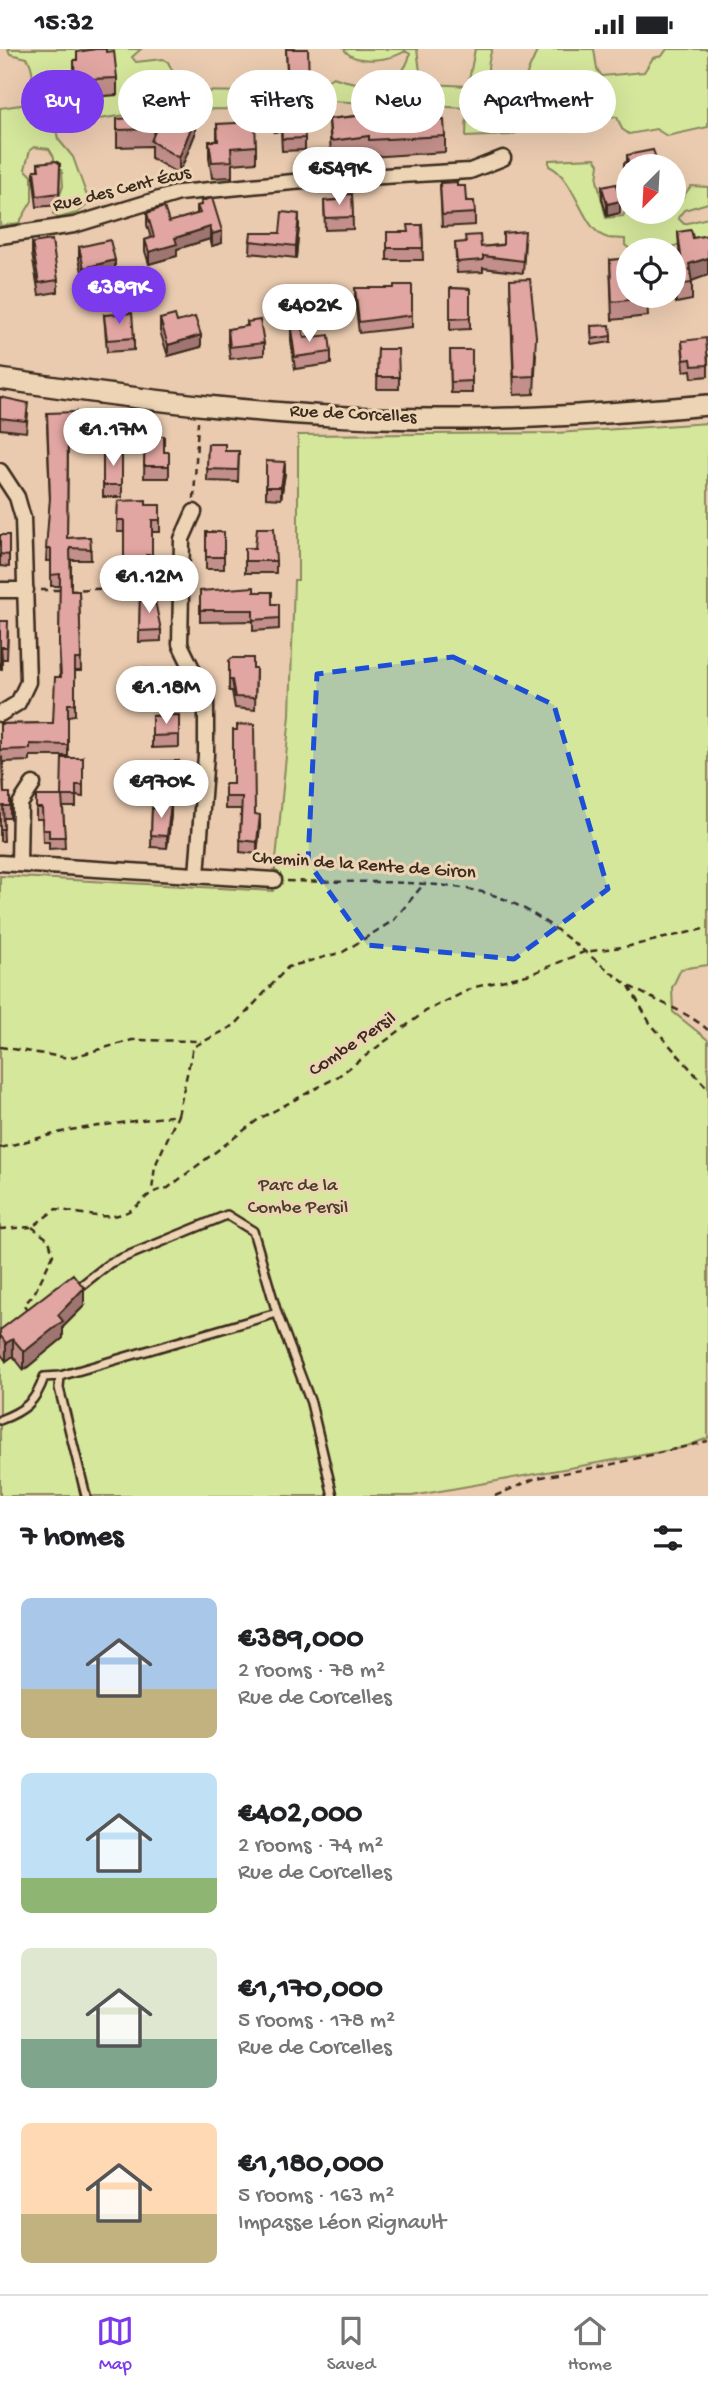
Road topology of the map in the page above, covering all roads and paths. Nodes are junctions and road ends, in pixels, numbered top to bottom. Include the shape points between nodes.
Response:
1 (503, 158) dead end
2 (0, 236) edge
3 (0, 379) edge
4 (200, 404) junction
5 (708, 405) edge
6 (0, 471) edge
7 (194, 512) joint
8 (181, 586) junction
9 (0, 590) edge
10 (26, 590) junction
11 (0, 714) edge
12 (33, 784) dead end
13 (0, 863) edge
14 (19, 865) junction
15 (197, 875) junction
16 (274, 880) joint
17 (423, 886) junction
18 (708, 928) edge
19 (584, 952) junction
20 (629, 985) junction
21 (708, 1030) edge
22 (205, 1041) junction
23 (0, 1047) edge
24 (708, 1089) edge
25 (178, 1115) junction
26 (0, 1148) edge
27 (152, 1190) junction
28 (32, 1227) junction
29 (0, 1229) edge
30 (82, 1285) edge
31 (277, 1313) junction
32 (30, 1314) edge
33 (60, 1376) junction
34 (0, 1420) edge
35 (708, 1441) edge
36 (86, 1496) edge
37 (333, 1496) edge
38 (495, 1496) edge

1 - 2 street, Rue des Cent Écus via 470,171 190,191 74,225
3 - 4 main road, Rue de Corcelles
4 - 5 main road, Rue de Corcelles via 432,419 542,418
4 - 7 path
6 - 10 street via 22,511
7 - 8 street via 182,539
8 - 10 path
8 - 15 street via 180,645 206,697
9 - 10 street
10 - 11 street via 26,691 15,706
12 - 14 street via 20,804
13 - 14 street, Chemin de la Rente de Giron
14 - 15 street, Chemin de la Rente de Giron
15 - 16 street, Chemin de la Rente de Giron
16 - 17 path, Chemin de la Rente de Giron
17 - 19 path, Chemin de la Rente de Giron via 495,896 529,913
17 - 22 path via 394,920 343,952 288,967 235,1025
18 - 19 path, Combe Persil
19 - 20 path, Chemin de la Rente de Giron
19 - 27 path, Combe Persil via 531,974 475,986 426,1011 337,1077 258,1119 169,1188
20 - 21 path, Chemin de la Rente de Giron via 676,1007
20 - 24 path via 650,1023
22 - 23 path via 132,1040 69,1058
22 - 25 path via 193,1047
25 - 26 path via 70,1130
25 - 27 path via 155,1167
27 - 28 path, Combe Persil via 128,1212 111,1216 56,1209
28 - 29 path, Combe Persil
28 - 32 path via 49,1240 53,1255 24,1305
30 - 31 lane via 110,1263 227,1215 253,1231
31 - 33 lane
31 - 37 lane via 310,1403
33 - 34 lane via 44,1377 32,1403
33 - 36 lane via 59,1388
35 - 38 path via 536,1478

